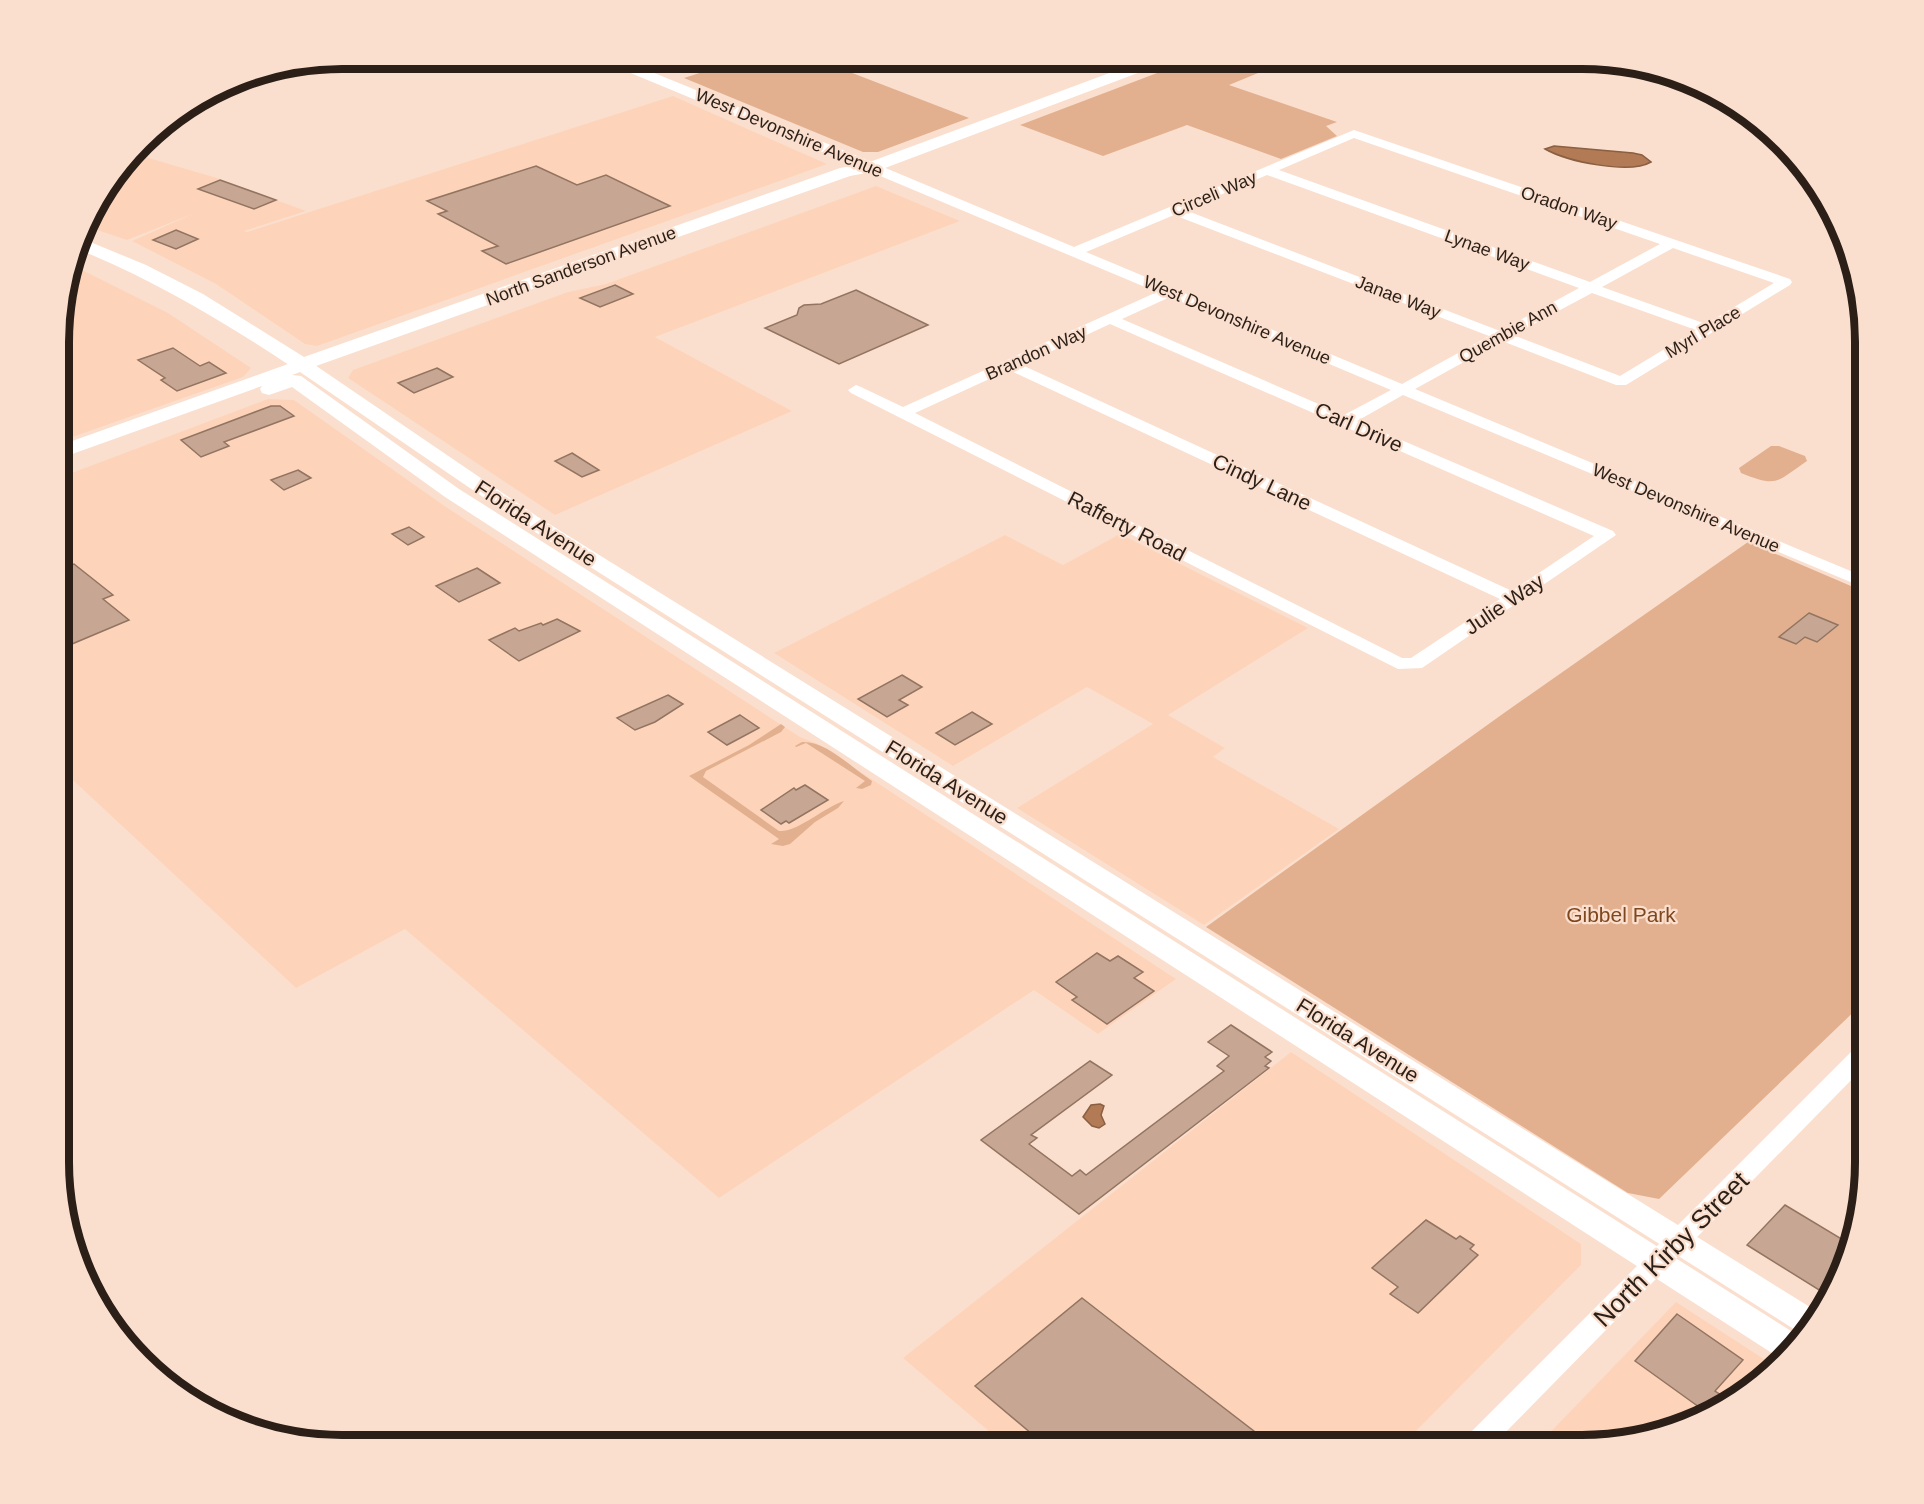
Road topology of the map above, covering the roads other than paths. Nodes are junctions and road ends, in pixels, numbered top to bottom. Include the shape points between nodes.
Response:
1 (633, 69) edge
2 (1131, 69) edge
3 (1354, 134) joint
4 (871, 167) junction
5 (1268, 171) junction
6 (1176, 211) junction
7 (1672, 243) junction
8 (84, 250) edge
9 (1074, 252) junction
10 (1785, 282) joint
11 (522, 287) junction
12 (1590, 287) junction
13 (1169, 292) junction
14 (488, 310) junction
15 (1111, 319) junction
16 (464, 320) junction
17 (1706, 329) junction
18 (1499, 336) junction
19 (1010, 365) junction
20 (298, 373) junction
21 (1621, 382) joint
22 (856, 390) dead end
23 (1404, 390) junction
24 (903, 413) junction
25 (1345, 421) junction
26 (109, 434) junction
27 (69, 449) edge
28 (69, 452) edge
29 (69, 460) edge
30 (1607, 535) joint
31 (1855, 579) edge
32 (1513, 598) junction
33 (1398, 663) joint
34 (926, 795) junction
35 (1045, 843) junction
36 (1067, 885) junction
37 (1171, 922) junction
38 (1855, 1062) edge
39 (1669, 1252) junction
40 (1804, 1321) edge
41 (1786, 1343) edge
42 (1486, 1435) edge

1 - 4 main road, West Devonshire Avenue
2 - 4 highway, North Sanderson Avenue
3 - 5 street, Circeli Way
3 - 7 street, Oradon Way
4 - 9 street, West Devonshire Avenue
4 - 11 highway, North Sanderson Avenue via 846,172
4 - 14 highway, North Sanderson Avenue via 857,177
5 - 6 street, Circeli Way
5 - 12 street, Lynae Way
6 - 9 street, Circeli Way
6 - 18 street, Janae Way
7 - 10 street, Oradon Way
7 - 12 street, Quembie Ann
8 - 20 highway, Florida Avenue via 155,276 225,314
9 - 13 street, West Devonshire Avenue
10 - 17 street, Myrl Place
11 - 14 highway via 532,287
11 - 16 highway via 461,314
11 - 20 highway, North Sanderson Avenue
12 - 17 street, Lynae Way
12 - 18 street, Quembie Ann
13 - 15 street, Brandon Way
13 - 23 street, West Devonshire Avenue
14 - 16 highway, North Sanderson Avenue
15 - 19 street, Brandon Way
15 - 25 street, Carl Drive
16 - 20 highway, North Sanderson Avenue
17 - 21 street, Myrl Place
18 - 21 street, Janae Way
18 - 23 street, Quembie Ann
19 - 24 street, Brandon Way
19 - 32 street, Cindy Lane
20 - 26 main road
20 - 29 main road
20 - 34 main road, Florida Avenue via 452,493
20 - 35 main road, Florida Avenue
22 - 24 street, Rafferty Road
23 - 25 street, Quembie Ann
23 - 31 street, West Devonshire Avenue
24 - 33 street, Rafferty Road
25 - 30 street, Carl Drive
26 - 27 main road
26 - 28 main road
30 - 32 street, Julie Way
32 - 33 street, Julie Way via 1414,664
34 - 35 main road via 954,802 1029,848
34 - 36 main road, Florida Avenue
35 - 37 main road, Florida Avenue
36 - 37 main road via 1088,887 1132,916 1153,923
36 - 39 main road, Florida Avenue
37 - 39 main road, Florida Avenue
38 - 39 street, North Kirby Street
39 - 40 main road, Florida Avenue
39 - 41 main road, Florida Avenue
39 - 42 street, North Kirby Street

